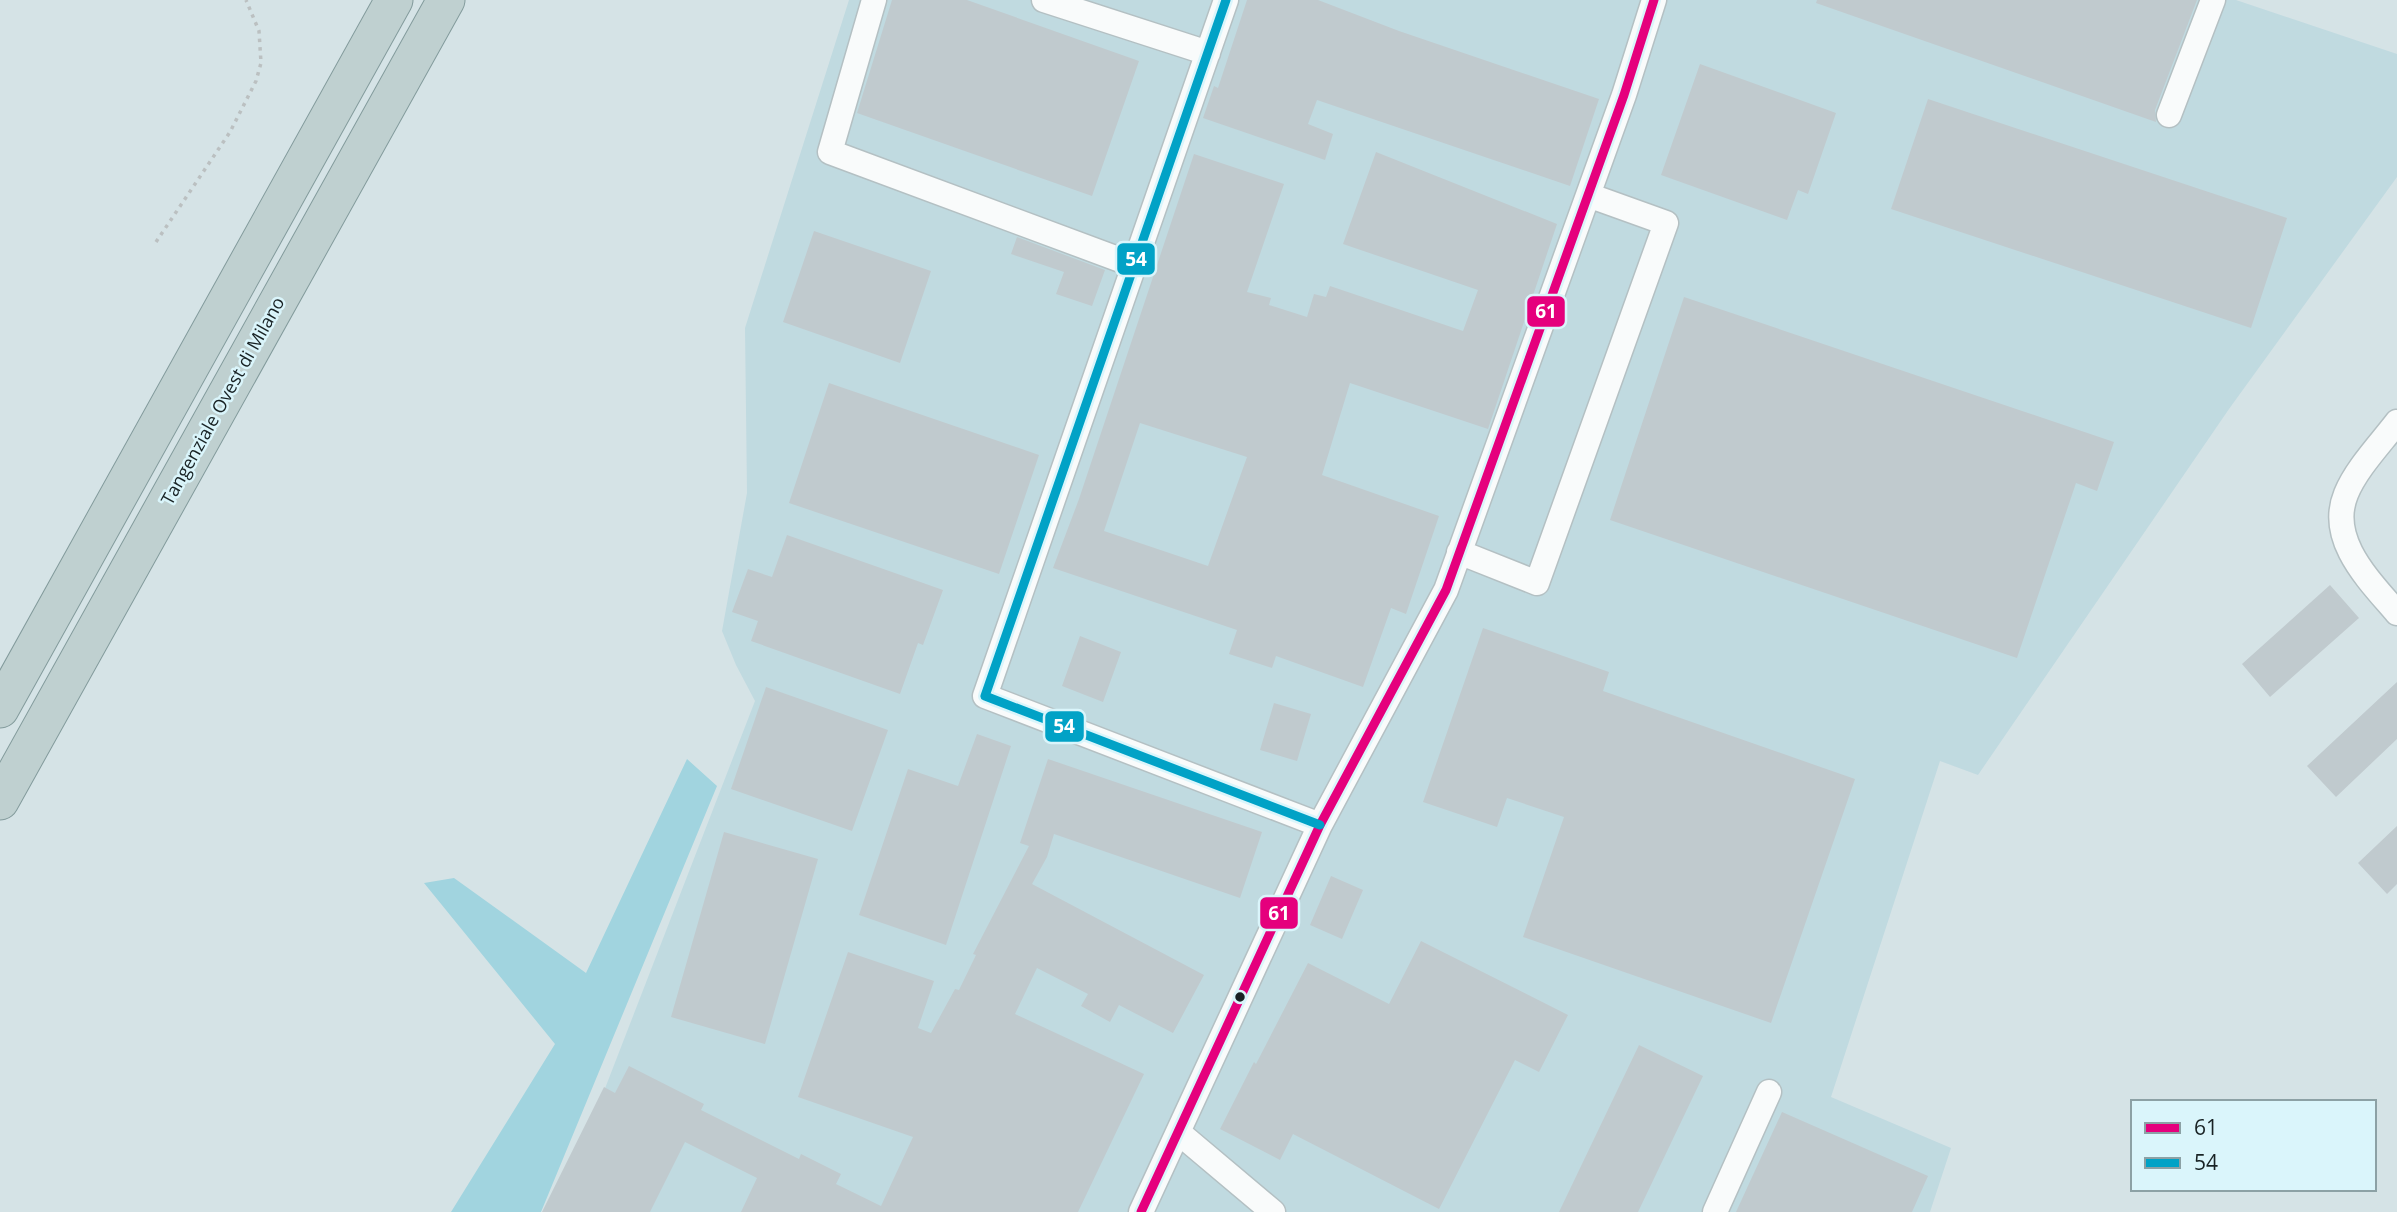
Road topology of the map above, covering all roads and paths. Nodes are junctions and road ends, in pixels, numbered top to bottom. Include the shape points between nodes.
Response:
1 (246, 0) edge
2 (394, 0) edge
3 (446, 0) edge
4 (874, 0) edge
5 (1044, 0) edge
6 (1226, 0) edge
7 (1654, 0) edge
8 (2213, 0) edge
9 (1210, 48) junction
10 (2169, 116) dead end
11 (1588, 195) junction
12 (156, 242) dead end
13 (1135, 264) junction
14 (2397, 422) edge
15 (2397, 440) edge
16 (1459, 552) junction
17 (2397, 604) edge
18 (2397, 613) edge
19 (0, 709) edge
20 (0, 801) edge
21 (1320, 825) junction
22 (1769, 1092) dead end
23 (1178, 1132) junction
24 (1141, 1212) edge
25 (1273, 1212) edge
26 (1715, 1212) edge

1 - 12 path via 259,32 261,63 256,81 230,132
2 - 19 highway
3 - 20 highway, Tangenziale Ovest di Milano
4 - 13 street via 830,152
5 - 9 street
6 - 9 street
7 - 11 street
8 - 10 street
9 - 13 street
11 - 16 street
11 - 16 street via 1666,223 1542,570 1537,583
13 - 21 street via 985,696
14 - 18 street via 2346,493 2342,509 2342,531 2349,551
15 - 17 street via 2357,501 2356,522 2369,557
16 - 21 street via 1446,590
21 - 23 street
22 - 26 street
23 - 24 street
23 - 25 street

